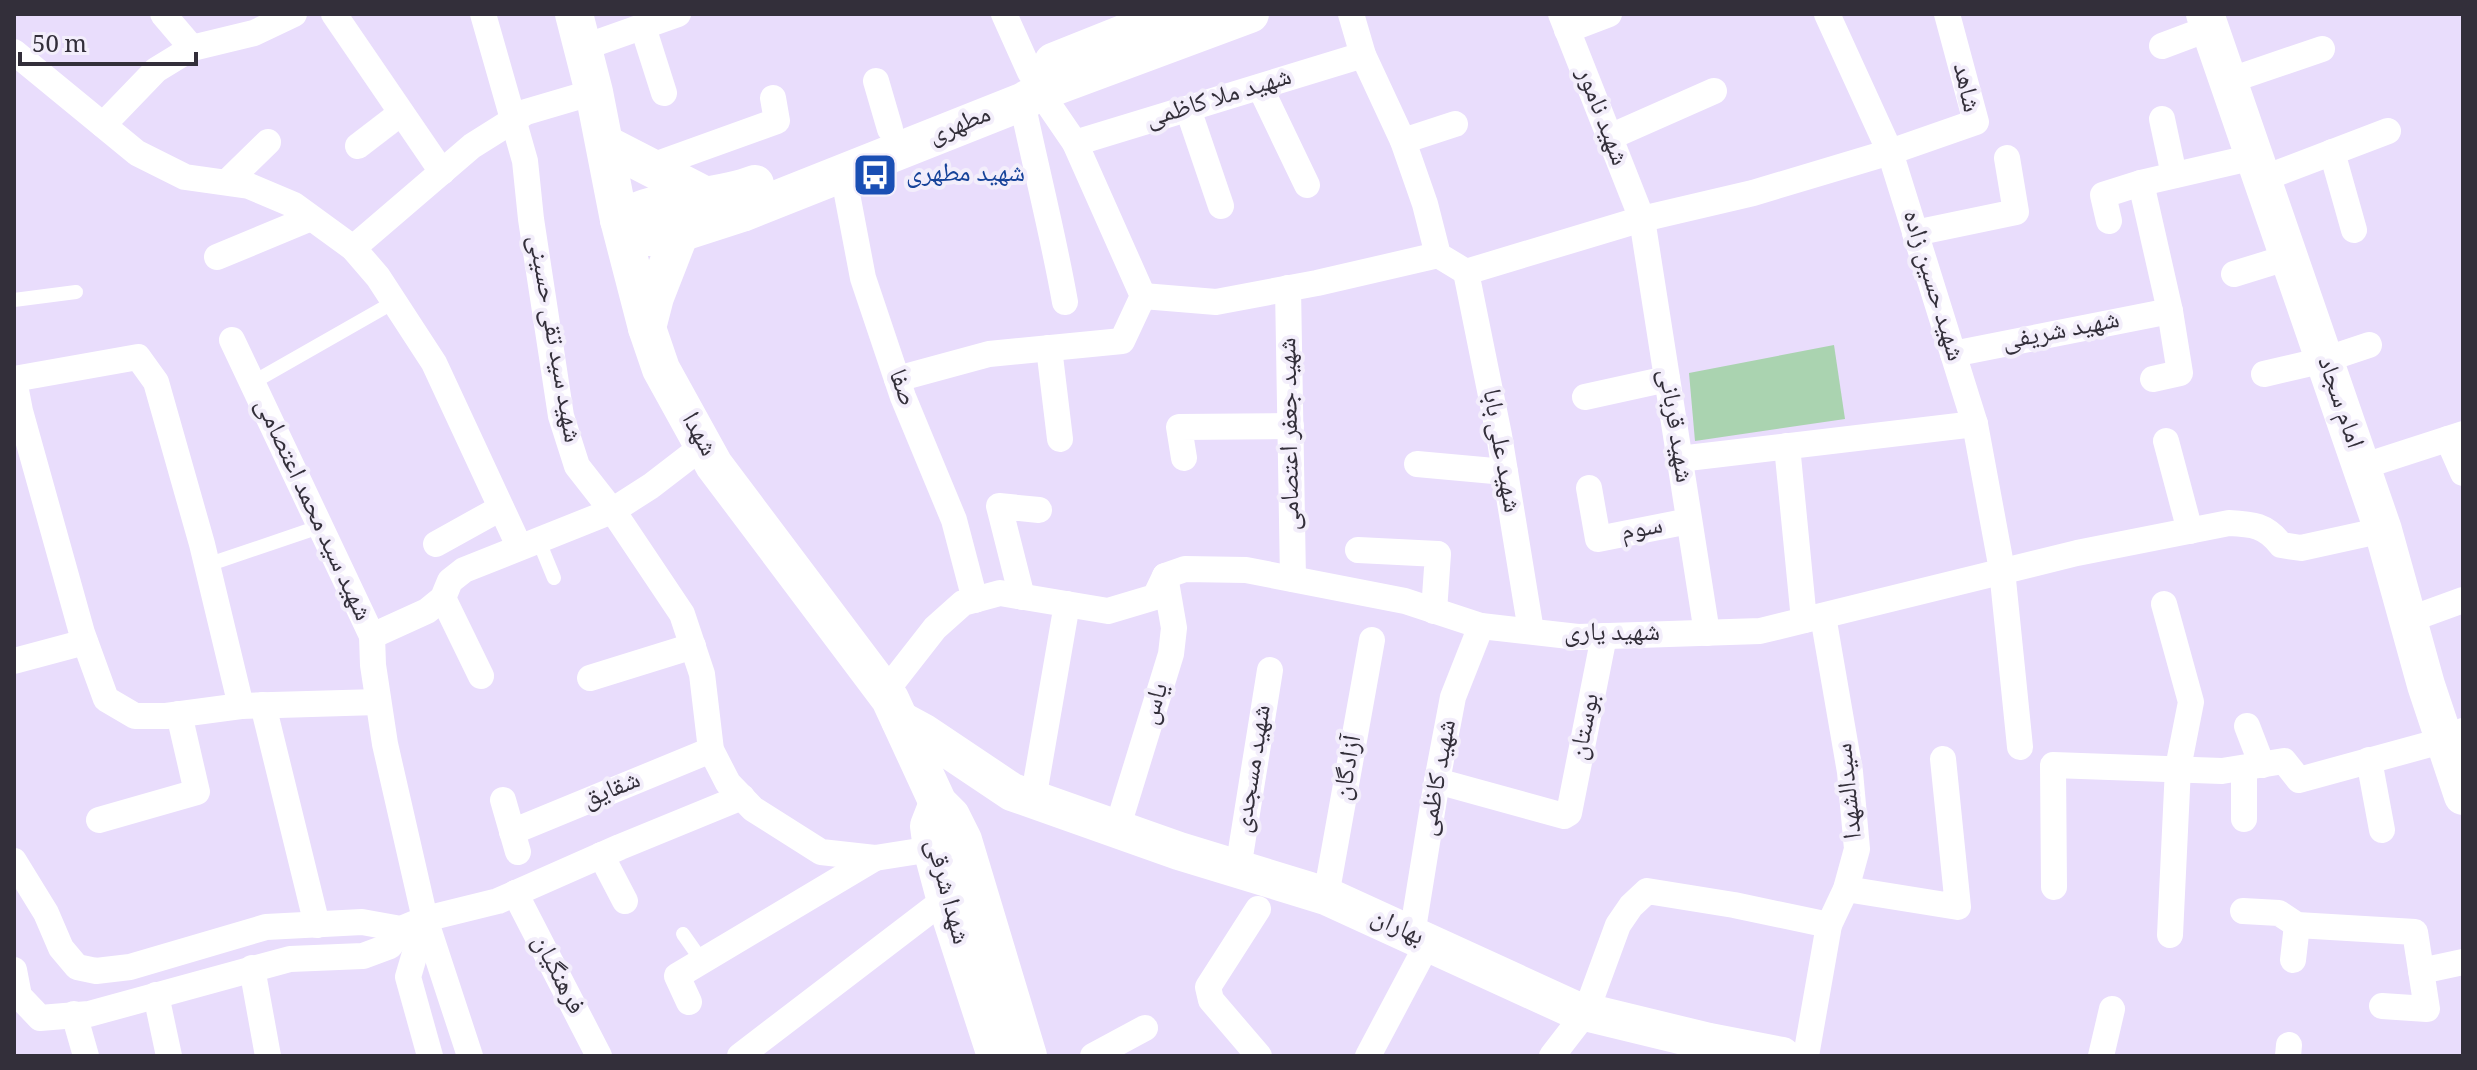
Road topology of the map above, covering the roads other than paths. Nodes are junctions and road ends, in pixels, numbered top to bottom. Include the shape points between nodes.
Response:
1 (163, 14) edge
2 (294, 14) edge
3 (334, 14) edge
4 (483, 14) edge
5 (678, 14) edge
6 (1004, 14) edge
7 (1173, 14) edge
8 (1250, 14) edge
9 (1351, 14) edge
10 (1609, 14) edge
11 (1827, 14) edge
12 (1947, 14) edge
13 (2208, 21) edge
14 (1564, 22) edge
15 (643, 27) junction
16 (578, 31) edge
17 (2162, 46) dead end
18 (192, 48) junction
19 (2322, 49) dead end
20 (14, 52) edge
21 (1363, 55) junction
22 (876, 81) dead end
23 (2228, 81) junction
24 (1260, 87) junction
25 (1030, 89) junction
26 (1714, 91) dead end
27 (594, 92) junction
28 (664, 93) dead end
29 (773, 98) dead end
30 (1188, 109) junction
31 (401, 113) junction
32 (2162, 119) dead end
33 (512, 120) junction
34 (1455, 124) dead end
35 (103, 125) junction
36 (890, 129) junction
37 (2388, 131) dead end
38 (1610, 137) junction
39 (1403, 141) junction
40 (268, 142) dead end
41 (1075, 143) junction
42 (605, 144) junction
43 (358, 146) dead end
44 (1890, 152) junction
45 (2332, 152) junction
46 (2007, 158) dead end
47 (649, 167) junction
48 (2258, 168) junction
49 (442, 172) junction
50 (843, 173) junction
51 (2174, 175) junction
52 (227, 182) junction
53 (2141, 183) junction
54 (1307, 185) dead end
55 (708, 197) junction
56 (1221, 206) dead end
57 (311, 218) junction
58 (1642, 219) junction
59 (2109, 221) dead end
60 (621, 226) junction
61 (2354, 230) dead end
62 (680, 233) junction
63 (1915, 233) junction
64 (353, 248) junction
65 (1438, 255) junction
66 (217, 257) dead end
67 (2289, 257) junction
68 (1466, 272) junction
69 (2234, 274) dead end
70 (1288, 288) junction
71 (76, 292) dead end
72 (1143, 296) junction
73 (14, 300) edge
74 (394, 302) junction
75 (1065, 302) dead end
76 (2170, 311) junction
77 (647, 328) junction
78 (232, 340) dead end
79 (2369, 345) dead end
80 (1049, 348) junction
81 (1953, 354) junction
82 (2324, 360) junction
83 (2264, 374) dead end
84 (14, 379) edge
85 (897, 379) junction
86 (1667, 379) junction
87 (2153, 379) dead end
88 (252, 383) junction
89 (1585, 397) dead end
90 (1975, 424) junction
91 (1291, 426) junction
92 (2456, 436) edge
93 (1060, 439) dead end
94 (2166, 441) dead end
95 (703, 446) junction
96 (1787, 446) junction
97 (1184, 458) dead end
98 (1679, 459) junction
99 (1417, 464) dead end
100 (2361, 467) junction
101 (1505, 472) junction
102 (2463, 473) edge
103 (1589, 488) dead end
104 (501, 508) junction
105 (1039, 510) dead end
106 (612, 511) junction
107 (1689, 521) junction
108 (319, 527) junction
109 (2383, 530) junction
110 (2190, 531) junction
111 (528, 542) junction
112 (436, 544) dead end
113 (1358, 550) dead end
114 (207, 565) junction
115 (2002, 570) junction
116 (1165, 576) junction
117 (554, 578) dead end
118 (1293, 579) junction
119 (1022, 597) junction
120 (443, 598) junction
121 (975, 600) junction
122 (2463, 600) edge
123 (1067, 604) junction
124 (2164, 604) dead end
125 (1434, 611) junction
126 (1814, 618) junction
127 (2408, 620) junction
128 (1481, 626) junction
129 (1531, 631) junction
130 (1707, 633) junction
131 (372, 636) junction
132 (1604, 636) junction
133 (1372, 640) dead end
134 (85, 642) junction
135 (693, 646) junction
136 (14, 661) edge
137 (1270, 670) dead end
138 (481, 676) dead end
139 (590, 678) dead end
140 (378, 702) junction
141 (252, 705) junction
142 (893, 706) junction
143 (179, 714) junction
144 (2247, 726) dead end
145 (2020, 747) dead end
146 (711, 750) junction
147 (1943, 759) dead end
148 (2369, 760) junction
149 (2458, 762) edge
150 (2253, 766) junction
151 (2178, 768) junction
152 (1437, 781) junction
153 (1022, 796) junction
154 (742, 797) junction
155 (503, 800) dead end
156 (938, 803) junction
157 (2244, 819) dead end
158 (99, 820) dead end
159 (1117, 829) junction
160 (2382, 830) dead end
161 (932, 849) junction
162 (601, 855) junction
163 (875, 858) junction
164 (14, 861) edge
165 (1238, 869) junction
166 (2054, 887) dead end
167 (1846, 889) junction
168 (515, 893) junction
169 (1326, 896) junction
170 (625, 901) dead end
171 (947, 905) junction
172 (1258, 909) dead end
173 (2243, 911) dead end
174 (413, 924) junction
175 (317, 925) junction
176 (1829, 925) junction
177 (2297, 925) junction
178 (683, 934) dead end
179 (2170, 935) dead end
180 (1420, 939) junction
181 (2293, 960) dead end
182 (702, 961) junction
183 (2463, 962) edge
184 (252, 968) junction
185 (14, 970) edge
186 (2421, 971) junction
187 (156, 995) junction
188 (689, 1002) dead end
189 (2382, 1006) dead end
190 (2112, 1009) dead end
191 (1586, 1012) junction
192 (74, 1014) junction
193 (40, 1018) junction
194 (14, 1026) edge
195 (1145, 1028) dead end
196 (1703, 1049) edge
197 (86, 1056) edge
198 (169, 1056) edge
199 (268, 1056) edge
200 (430, 1056) edge
201 (470, 1056) edge
202 (599, 1056) edge
203 (740, 1056) edge
204 (996, 1056) edge
205 (1028, 1056) edge
206 (1093, 1056) edge
207 (1259, 1056) edge
208 (1368, 1056) edge
209 (1552, 1056) edge
210 (1782, 1056) edge
211 (1806, 1056) edge
212 (2101, 1056) edge

1 - 18 street
2 - 18 street via 254,33
3 - 31 street
4 - 33 street, شهید سید تقی حسینی
5 - 15 street
6 - 25 street
7 - 25 main road, مطهری
8 - 25 main road, مطهری
9 - 21 street
10 - 14 street
11 - 44 street, شهید حسین زاده
12 - 44 street, شاهد via 1976,122
13 - 17 street
13 - 23 main road, امام سجاد
14 - 38 street, شهید نامور
15 - 16 street
15 - 28 street
16 - 27 main road, شهدا
18 - 35 street via 156,70
19 - 23 street
20 - 35 street
21 - 24 street, شهید ملا کاظمی
21 - 39 street
22 - 36 street
23 - 48 main road, امام سجاد
24 - 30 street, شهید ملا کاظمی
24 - 54 street
25 - 36 main road, مطهری
25 - 41 street
25 - 50 main road, مطهری
25 - 75 street via 1039,181
26 - 38 street
27 - 33 street
27 - 42 main road, شهدا
29 - 47 street via 777,121
30 - 41 street, شهید ملا کاظمی
30 - 56 street
31 - 43 street
31 - 49 street
32 - 51 street
33 - 49 street
33 - 106 street, شهید سید تقی حسینی via 525,161 561,416 577,466
34 - 39 street
35 - 52 street via 137,153 185,177
36 - 55 main road, مطهری
37 - 45 street
38 - 58 street, شهید نامور
39 - 65 street
40 - 52 street
41 - 72 street
42 - 47 main road
42 - 60 main road, شهدا
44 - 58 street
44 - 63 street, شهید حسین زاده
45 - 48 street
45 - 61 street
46 - 63 street via 2016,212
47 - 55 main road
48 - 51 street
48 - 67 main road, امام سجاد
49 - 64 street
50 - 62 main road, مطهری
50 - 85 street, صفا via 863,278
51 - 53 street
52 - 57 street via 294,205
53 - 59 street via 2103,195
53 - 76 street
55 - 60 main road, مطهری via 647,207
57 - 64 street
57 - 66 street
58 - 68 street
58 - 86 street, شهید قربانی
60 - 62 main road, مطهری via 638,237
60 - 77 main road, شهدا
62 - 77 main road
63 - 81 street, شهید حسین زاده
64 - 74 street
65 - 68 street
65 - 70 street
67 - 69 street
67 - 82 main road, امام سجاد
68 - 101 street, شهید علی بابا
70 - 72 street via 1216,302
70 - 91 street, شهید جعفر اعتصامی
71 - 73 lane
72 - 80 street via 1122,341
74 - 88 lane
74 - 104 street via 434,363
76 - 81 street, شهید شریفی
76 - 87 street via 2180,373
77 - 95 main road, شهدا via 661,369
78 - 88 street, شهید سید محمد اعتصامی
79 - 82 street
80 - 85 street via 989,354
80 - 93 street
81 - 90 street, شهید حسین زاده
82 - 83 street
82 - 100 main road, امام سجاد
84 - 114 street via 138,357 156,382
84 - 134 street
85 - 121 street, صفا via 954,520
86 - 89 street
86 - 98 street, شهید قربانی
88 - 108 street, شهید سید محمد اعتصامی
90 - 96 street
90 - 115 street, شهید حسین زاده
91 - 97 street via 1179,427
91 - 118 street, شهید جعفر اعتصامی
92 - 100 street
92 - 102 street
94 - 110 street
95 - 106 street
95 - 142 main road, شهدا
96 - 98 street
96 - 126 street, سیدالشهدا
98 - 107 street, شهید قربانی
99 - 101 street
100 - 109 main road, امام سجاد
101 - 129 street, شهید علی بابا
103 - 107 street, سوم via 1598,539
104 - 111 street
104 - 112 street
105 - 119 street via 999,506
106 - 111 street
106 - 135 street, شهید سید تقی حسینی via 682,614
107 - 130 street, شهید قربانی
108 - 114 lane
108 - 131 street, شهید سید محمد اعتصامی
109 - 110 street, شهید یاری via 2301,548 2281,545 2254,524
109 - 127 main road, امام سجاد
110 - 115 street, شهید یاری
111 - 117 lane
111 - 120 street via 464,570 450,581
113 - 125 street via 1438,554
114 - 141 street
115 - 126 street, شهید یاری
115 - 145 street, شهید حسین زاده
116 - 118 street, شهید یاری via 1185,569 1246,570
116 - 123 street via 1155,597 1133,605 1108,611
116 - 159 street, یاس via 1174,628 1171,654
118 - 125 street, شهید یاری
119 - 121 street via 1000,593
119 - 123 street
120 - 131 street
120 - 138 street
121 - 142 street via 963,603 935,628
122 - 127 street
123 - 153 street
124 - 151 street via 2191,702
125 - 128 street, شهید یاری
126 - 130 street, شهید یاری via 1760,631
126 - 167 street, سیدالشهدا via 1850,772 1857,849
127 - 149 main road, امام سجاد
128 - 129 street, شهید یاری
128 - 152 street, شهید کاظمی via 1453,697
129 - 132 street, شهید یاری
130 - 132 street, شهید یاری
131 - 140 street, شهید سید محمد اعتصامی
132 - 152 street, بوستان via 1569,813 1564,816
133 - 169 street, آزادگان
134 - 136 street
134 - 143 street via 106,699 135,716
135 - 139 street
135 - 146 street, شهید سید تقی حسینی via 702,674
137 - 165 street, شهید مسجدی
140 - 141 street
140 - 174 street, شهید سید محمد اعتصامی
141 - 143 street
141 - 175 street
142 - 153 main road via 924,733
142 - 156 main road, شهدا
143 - 158 street via 197,792
144 - 150 street
146 - 154 street, شهید سید تقی حسینی
146 - 155 street, شقایق via 515,842
147 - 167 street via 1958,907
148 - 149 street
148 - 150 street via 2299,780 2284,761
148 - 160 street
150 - 151 street via 2222,771
150 - 157 street
151 - 166 street via 2053,765
151 - 179 street
152 - 180 street, شهید کاظمی
153 - 156 main road via 978,793
153 - 159 main road, بهاران
154 - 162 street
154 - 163 street, شهید سید تقی حسینی via 821,852
156 - 161 main road, شهدا شرقی via 929,826
156 - 205 main road, شهدا شرقی via 963,840
159 - 165 main road, بهاران
161 - 163 street, شهید سید تقی حسینی
161 - 171 main road, شهدا شرقی
162 - 168 street
162 - 170 street
163 - 182 street
164 - 175 street via 61,948 77,967 130,967 266,927
165 - 169 main road, بهاران
167 - 176 street, سیدالشهدا
168 - 174 street
168 - 202 street, فرهنگیان
169 - 180 main road, بهاران
171 - 203 street via 931,910
171 - 204 main road, شهدا شرقی
172 - 207 street via 1208,987 1211,1000
173 - 177 street via 2279,913
174 - 175 street
174 - 184 street via 390,946 363,956 290,959
174 - 200 street via 408,977
174 - 201 street, شهید سید محمد اعتصامی
176 - 191 street via 1647,891 1618,925
176 - 211 street, سیدالشهدا
177 - 181 street
177 - 186 street via 2415,932
178 - 182 lane
180 - 191 main road, بهاران
180 - 208 street, شهید کاظمی
182 - 188 street via 677,976
183 - 186 street
184 - 187 street
184 - 199 street
185 - 193 street via 19,996
186 - 189 street via 2427,1009
187 - 192 street
187 - 198 street
190 - 212 street
191 - 196 main road, بهاران
191 - 209 street
192 - 193 street
192 - 197 street
193 - 194 street
195 - 206 street
196 - 210 main road, بهاران

